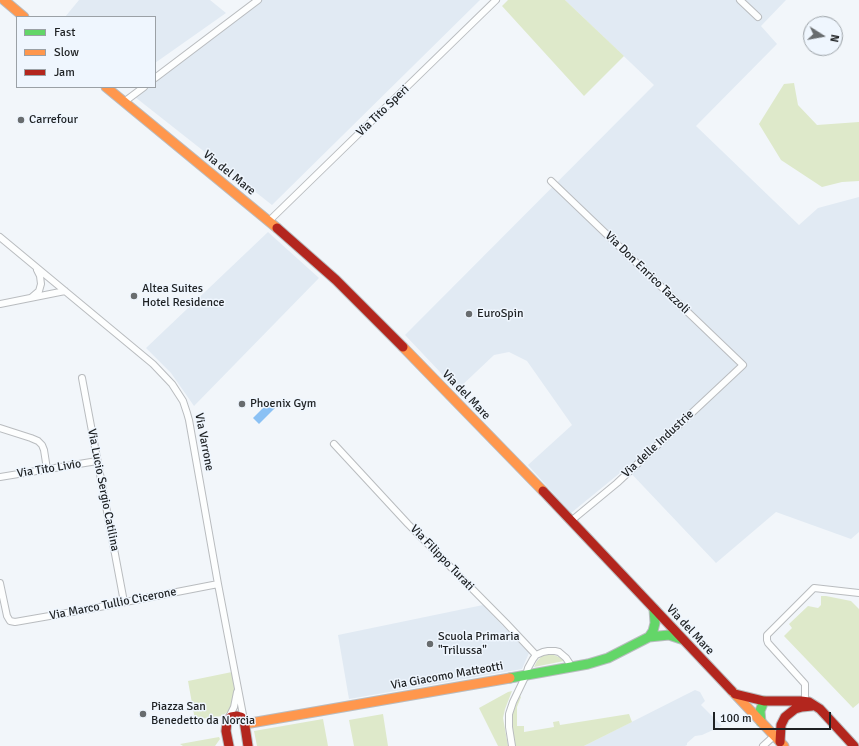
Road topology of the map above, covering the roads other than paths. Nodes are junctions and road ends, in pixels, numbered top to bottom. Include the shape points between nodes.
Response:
1 (4, 0) edge
2 (258, 0) edge
3 (496, 0) edge
4 (740, 0) edge
5 (23, 16) edge
6 (758, 18) dead end
7 (156, 77) edge
8 (107, 88) edge
9 (143, 88) edge
10 (124, 102) junction
11 (551, 181) dead end
12 (269, 221) junction
13 (0, 237) edge
14 (34, 266) junction
15 (65, 291) junction
16 (31, 297) junction
17 (0, 304) edge
18 (742, 365) joint
19 (82, 378) dead end
20 (0, 428) edge
21 (334, 444) dead end
22 (97, 461) junction
23 (48, 469) junction
24 (0, 477) edge
25 (571, 521) junction
26 (0, 583) edge
27 (218, 584) junction
28 (859, 593) edge
29 (124, 602) junction
30 (654, 609) junction
31 (649, 636) junction
32 (682, 639) junction
33 (536, 655) junction
34 (572, 667) junction
35 (526, 675) junction
36 (237, 682) junction
37 (734, 694) junction
38 (764, 701) junction
39 (805, 701) junction
40 (815, 706) junction
41 (747, 708) junction
42 (227, 721) junction
43 (244, 722) junction
44 (761, 722) junction
45 (779, 741) edge
46 (229, 746) edge
47 (248, 746) edge
48 (512, 746) edge
49 (763, 746) edge
50 (854, 746) edge

1 - 5 main road
2 - 7 street
3 - 12 street, Via Tito Speri
4 - 6 street
8 - 10 main road, Via del Mare
9 - 10 street
10 - 12 main road, Via del Mare
11 - 18 street, Via Don Enrico Tazzoli
12 - 25 main road, Via del Mare via 380,322
13 - 14 street, Via Varrone
14 - 15 street, Via Varrone
14 - 16 street via 41,284
15 - 16 street
15 - 27 street, Via Varrone via 159,369 183,402 188,413
16 - 17 street
18 - 25 street, Via delle Industrie via 617,482
19 - 22 street, Via Lucio Sergio Catilina
20 - 23 street via 38,441 44,450
21 - 33 street, Via Filippo Turati
22 - 23 street, Via Tito Livio
22 - 29 street, Via Lucio Sergio Catilina
23 - 24 street, Via Tito Livio
25 - 30 main road, Via del Mare
26 - 29 street, Via Marco Tullio Cicerone via 6,614 13,622
27 - 29 street, Via Marco Tullio Cicerone
27 - 36 street, Via Varrone
28 - 39 street via 814,588 767,635 768,644 805,684
30 - 31 main road via 656,624
30 - 32 main road, Via del Mare
31 - 32 main road, Via Giacomo Matteotti via 664,635
31 - 34 main road, Via Giacomo Matteotti via 608,658
32 - 37 main road, Via del Mare
33 - 34 street via 548,651 559,652
33 - 35 street
34 - 35 main road, Via Giacomo Matteotti
35 - 43 main road, Via Giacomo Matteotti
35 - 48 street via 509,714
36 - 42 street, Via Varrone via 235,703
36 - 43 street, Via Varrone
37 - 38 main road
37 - 41 main road, Via del Mare
38 - 39 main road
38 - 41 main road
38 - 44 main road via 760,711
39 - 40 main road
40 - 45 main road via 792,711 781,725
40 - 50 main road
41 - 44 main road, Via del Mare
42 - 43 main road, Via Giacomo Matteotti via 237,716
42 - 46 main road
43 - 47 main road, Via Varrone
44 - 45 main road, Via del Mare
45 - 49 street

